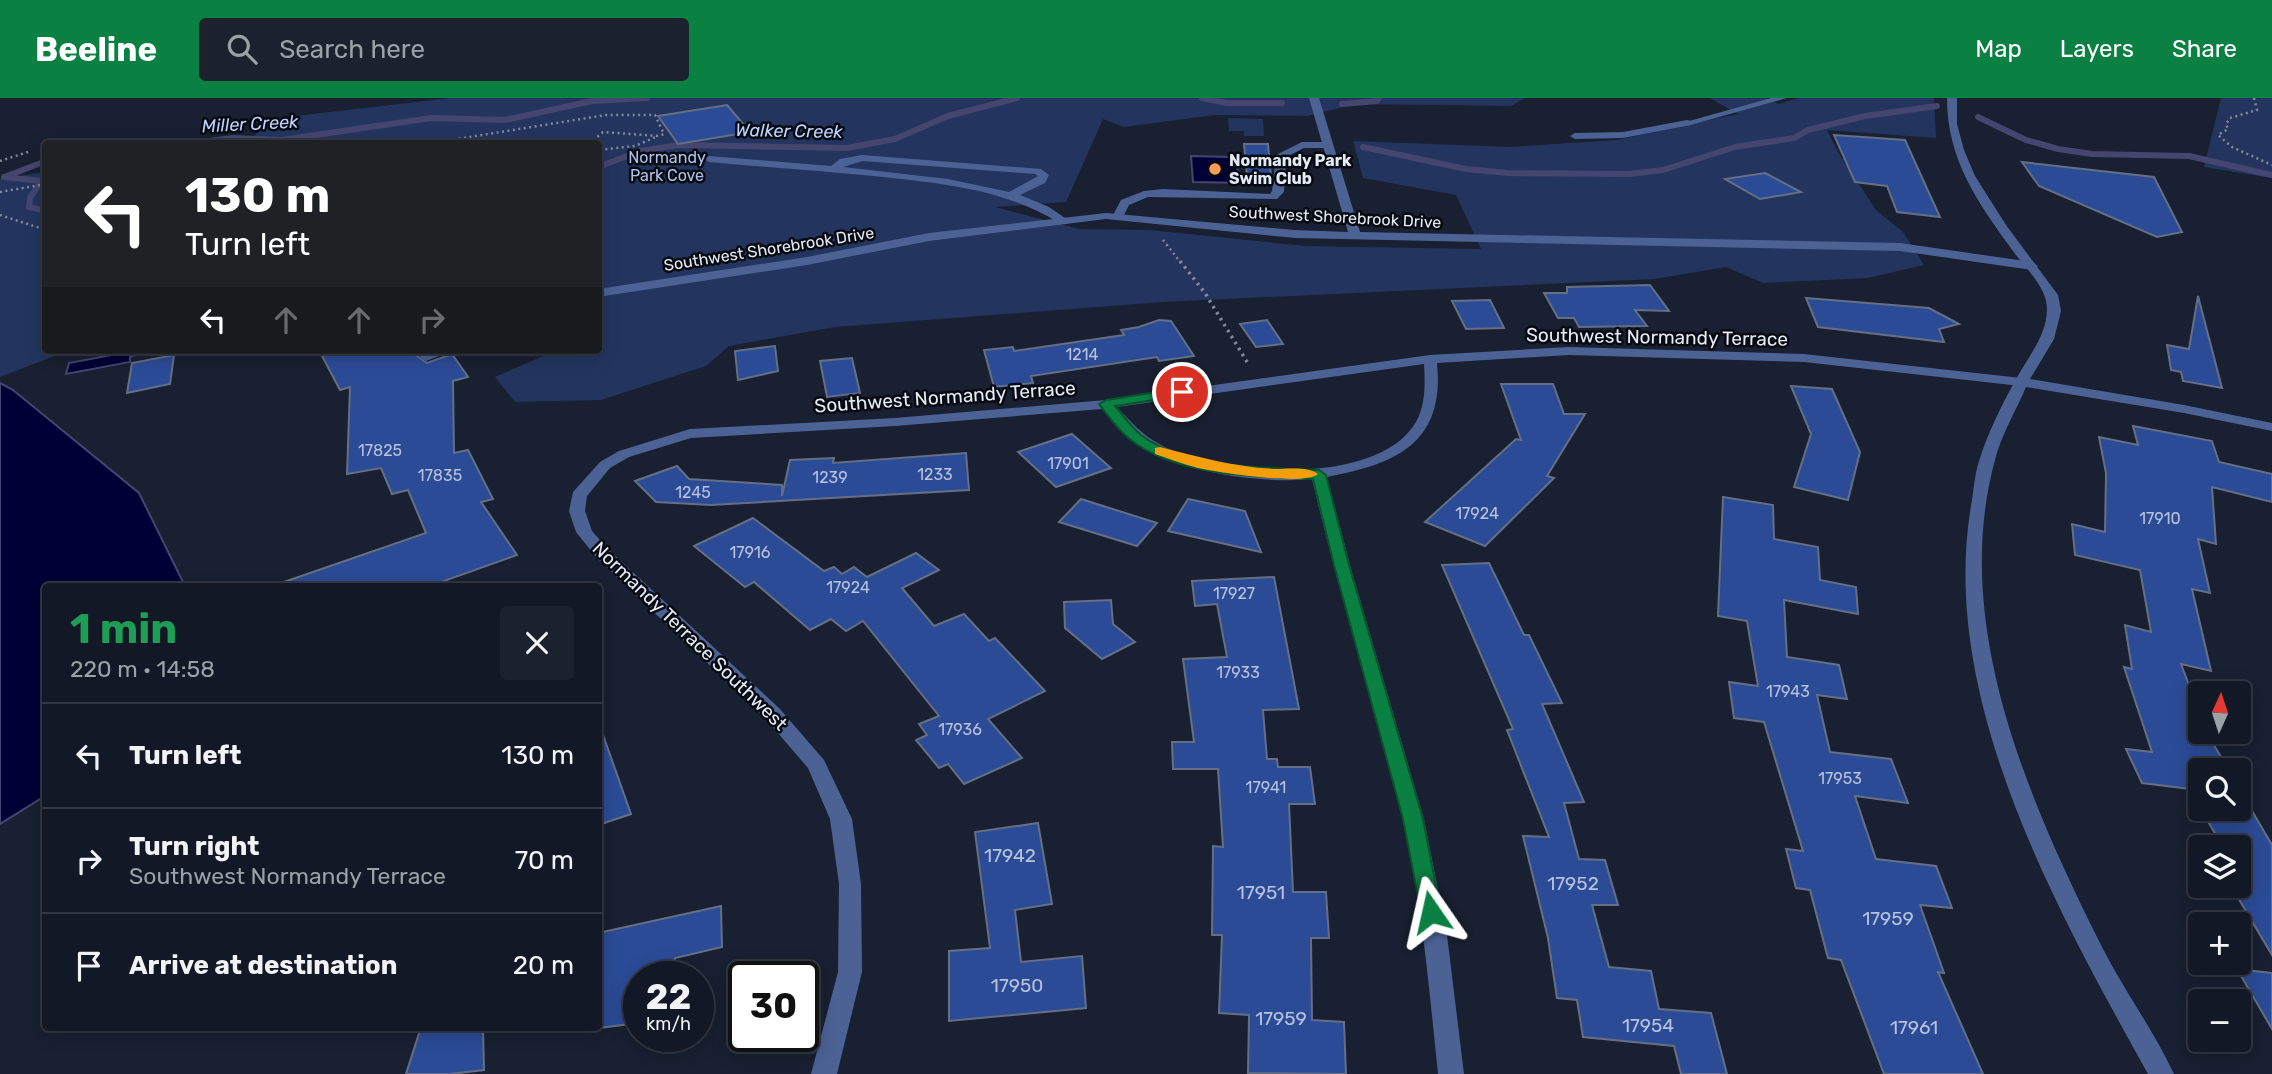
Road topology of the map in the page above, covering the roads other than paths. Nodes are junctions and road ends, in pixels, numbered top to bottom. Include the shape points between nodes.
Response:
1 (1314, 98) edge
2 (1782, 98) edge
3 (1952, 98) edge
4 (1575, 136) dead end
5 (1328, 145) junction
6 (709, 159) dead end
7 (932, 163) junction
8 (834, 169) junction
9 (915, 178) junction
10 (1011, 195) junction
11 (1118, 217) junction
12 (1062, 220) junction
13 (1355, 236) junction
14 (2032, 266) junction
15 (602, 292) edge
16 (435, 354) edge
17 (426, 357) dead end
18 (1430, 359) junction
19 (2021, 382) junction
20 (1106, 404) junction
21 (2272, 427) edge
22 (624, 454) joint
23 (1319, 475) junction
24 (824, 1074) edge
25 (1451, 1074) edge
26 (2161, 1074) edge

1 - 5 street
2 - 4 street via 1623,135
3 - 14 street via 1950,115 1956,138 1978,192
5 - 11 street via 1302,145 1280,155 1278,192 1273,197 1137,195 1120,207
5 - 13 street
6 - 8 street
7 - 8 street via 862,158 844,161
7 - 9 street
7 - 10 street via 1044,175 1041,181
8 - 9 street
9 - 10 street
10 - 12 street
11 - 12 street, Southwest Shorebrook Drive
11 - 13 street, Southwest Shorebrook Drive
12 - 15 street, Southwest Shorebrook Drive via 929,237
13 - 14 street, Southwest Shorebrook Drive via 1848,244
14 - 19 street via 2052,295 2054,311 2047,339
16 - 17 street
18 - 19 street, Southwest Normandy Terrace via 1569,351 1663,352 1804,358
18 - 20 street, Southwest Normandy Terrace
18 - 23 street via 1433,390 1423,422 1401,446
19 - 21 street, Southwest Normandy Terrace
19 - 26 street via 1987,459 1976,522 1974,612 1990,700 2028,811 2086,940
20 - 22 street, Southwest Normandy Terrace via 690,434
20 - 23 street via 1135,437 1163,453 1203,465
22 - 24 street, Normandy Terrace Southwest via 606,465 579,495 577,511 584,532 772,713 817,765 841,819 850,884 850,972
23 - 25 street via 1413,819 1436,935

